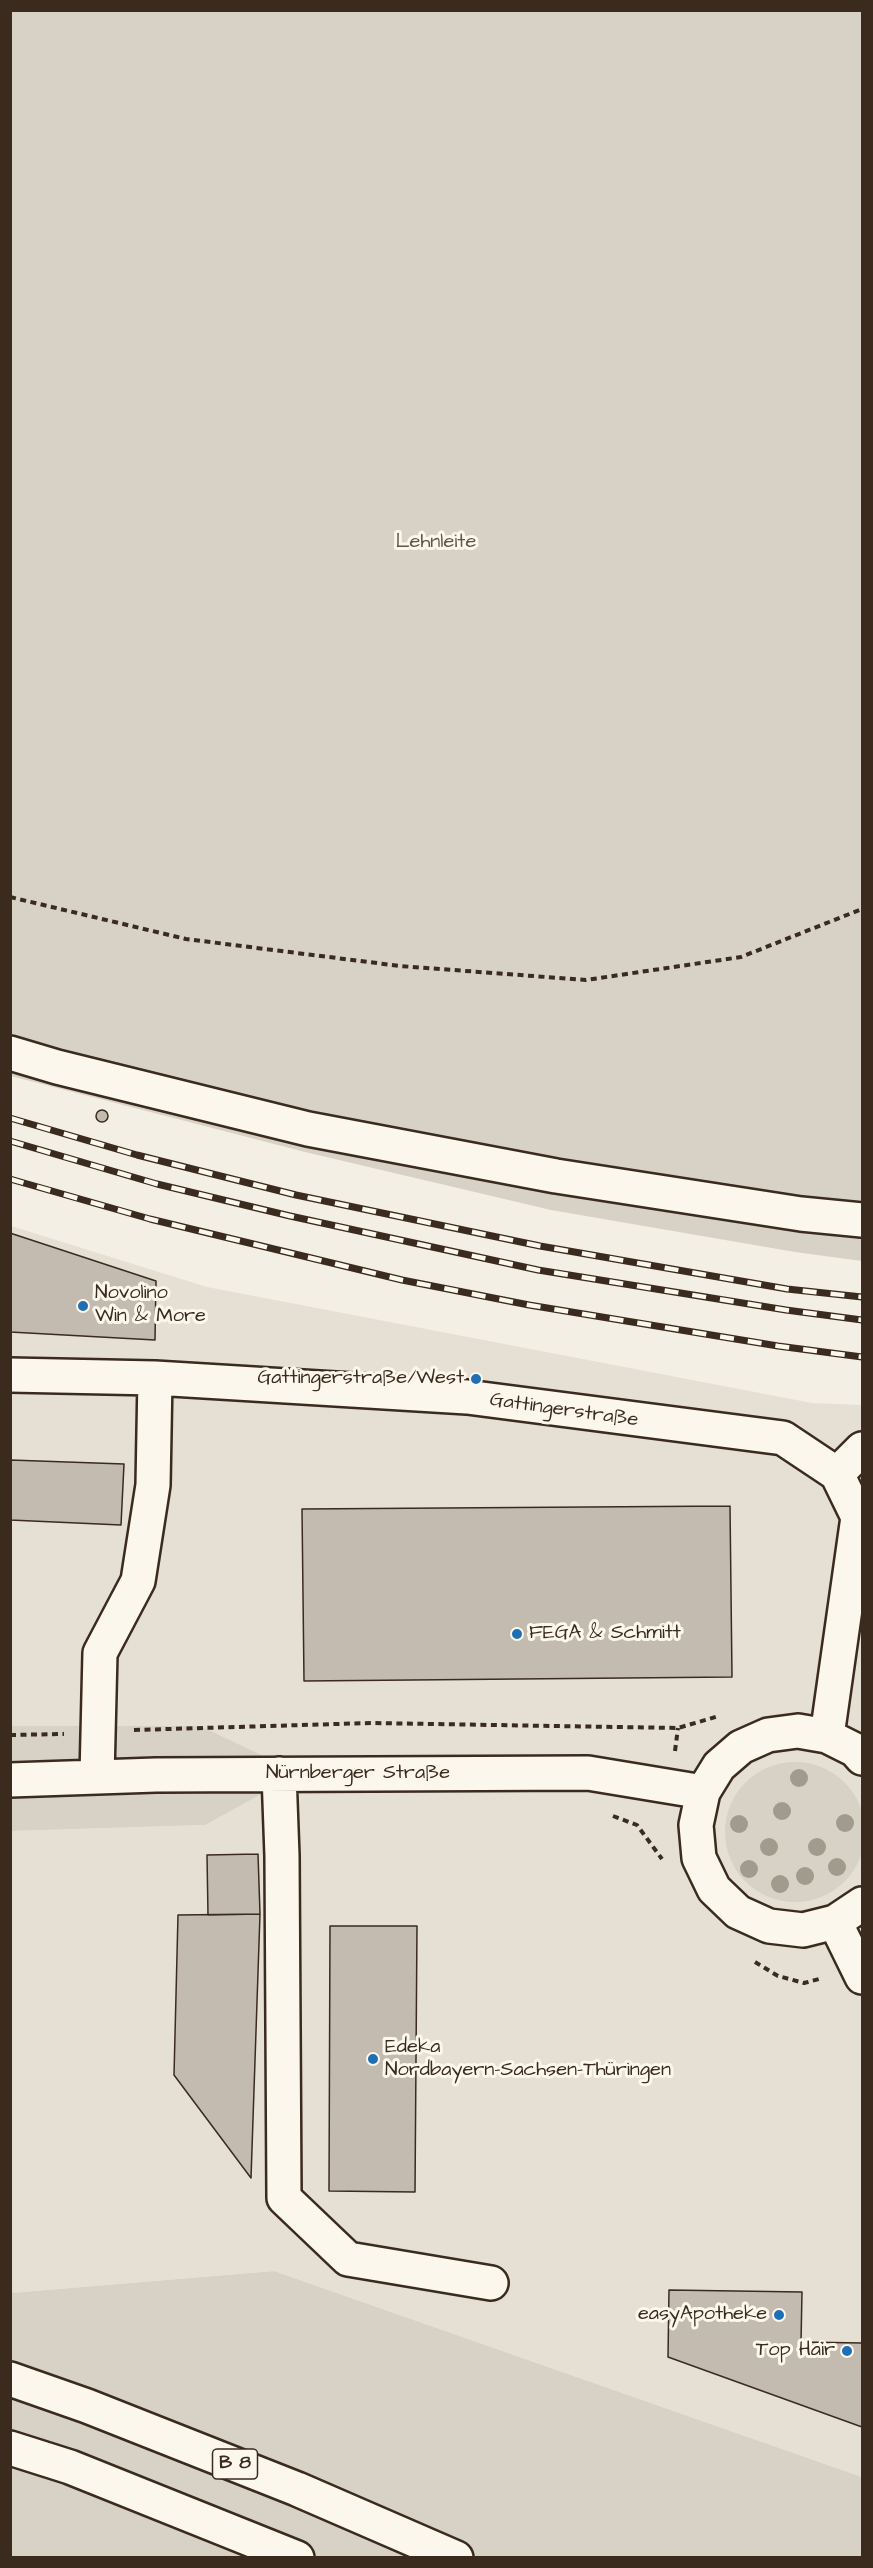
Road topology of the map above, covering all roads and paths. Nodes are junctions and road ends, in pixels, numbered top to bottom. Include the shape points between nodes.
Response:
1 (10, 897) edge
2 (862, 909) edge
3 (10, 1053) edge
4 (862, 1220) edge
5 (10, 1375) edge
6 (155, 1378) junction
7 (862, 1449) edge
8 (837, 1474) junction
9 (678, 1728) dead end
10 (100, 1732) junction
11 (10, 1735) edge
12 (827, 1736) junction
13 (862, 1758) edge
14 (279, 1774) junction
15 (97, 1776) junction
16 (10, 1780) edge
17 (703, 1792) junction
18 (862, 1904) edge
19 (836, 1922) junction
20 (862, 1977) edge
21 (491, 2283) dead end
22 (10, 2379) edge
23 (10, 2448) edge
24 (297, 2558) edge
25 (456, 2558) edge

1 - 2 path via 186,939 400,966 586,980 741,957
3 - 4 main road via 308,1129 556,1176
5 - 6 main road, Gattingerstraße
6 - 8 main road, Gattingerstraße via 467,1397 783,1438
6 - 10 main road via 153,1485 140,1570 100,1653
7 - 8 main road
8 - 12 main road via 858,1517
9 - 10 path via 371,1723
10 - 11 path
10 - 15 main road
12 - 13 main road via 855,1750
12 - 17 main road via 798,1731 768,1734 741,1747 719,1766
14 - 15 main road, Nürnberger Straße
14 - 17 main road, Nürnberger Straße via 588,1773
14 - 21 main road via 284,2198 348,2259
15 - 16 main road, Nürnberger Straße
17 - 19 main road via 696,1825 699,1858 714,1889 738,1912 769,1926 803,1930
18 - 19 main road
19 - 20 main road
22 - 25 main road, B 8 via 286,2485
23 - 24 main road via 70,2467

